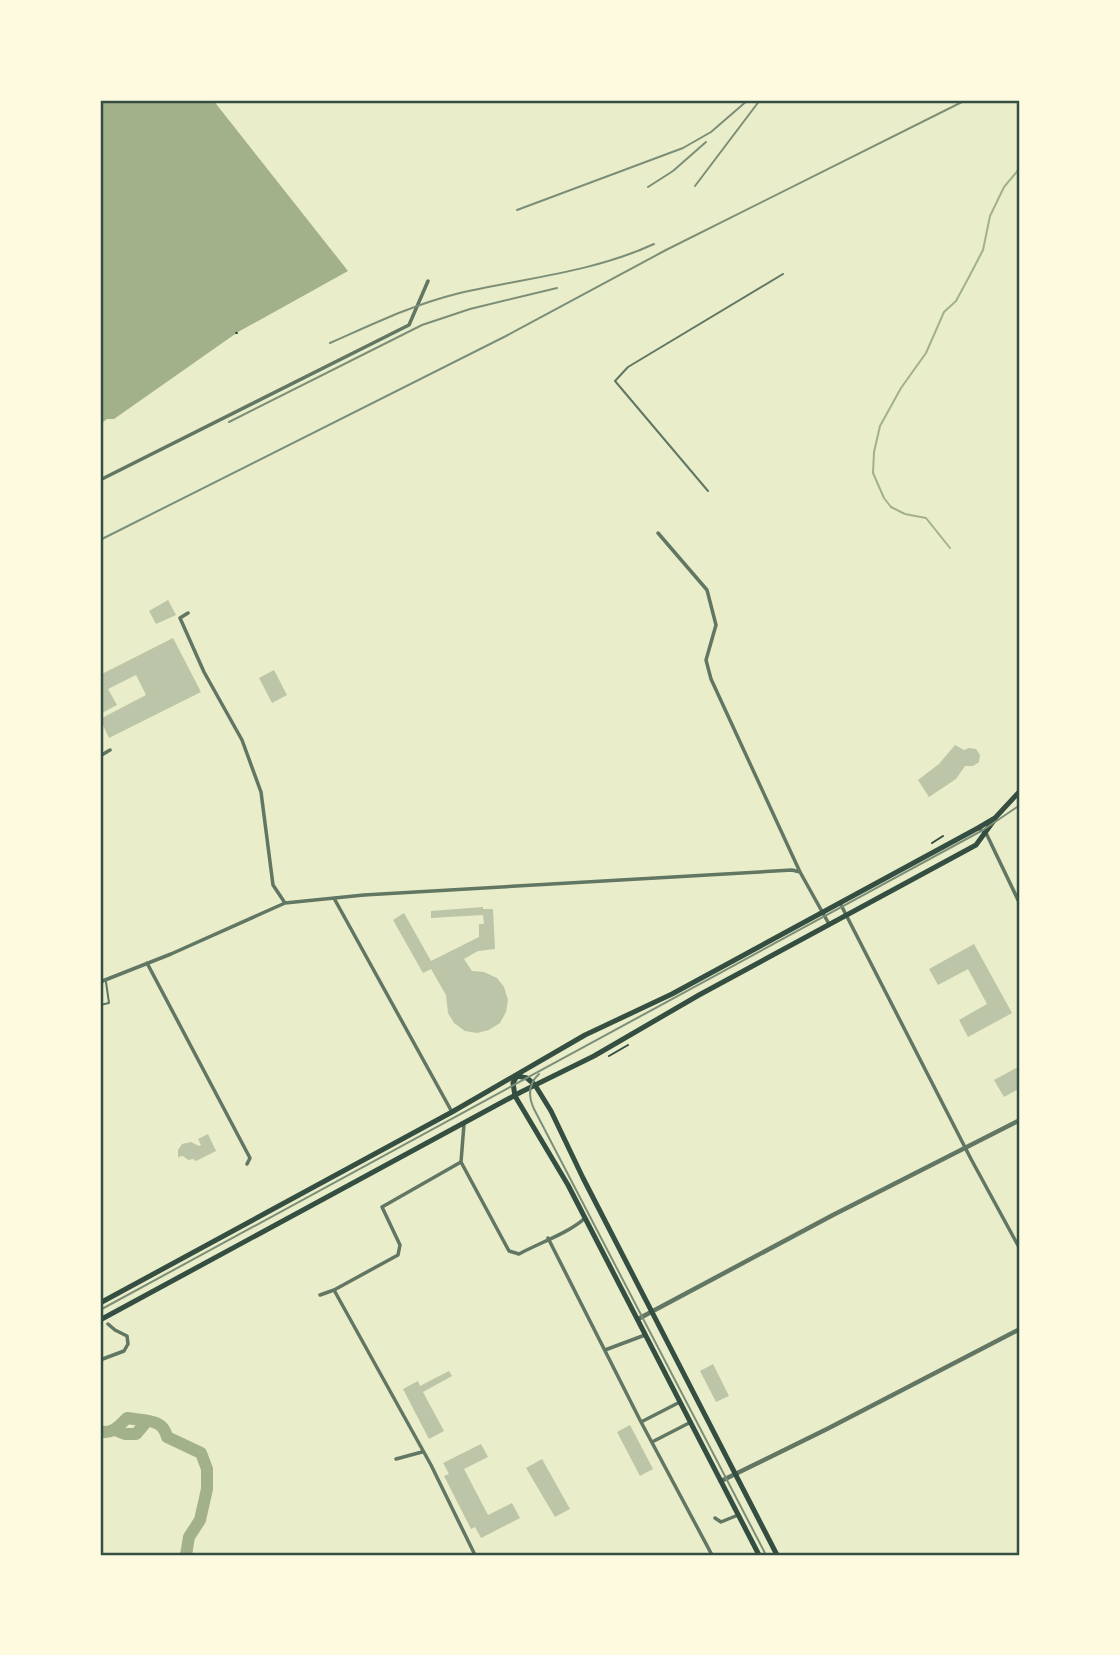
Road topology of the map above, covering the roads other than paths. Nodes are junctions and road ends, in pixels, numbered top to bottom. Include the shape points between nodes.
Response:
1 (783, 274) dead end
2 (428, 281) dead end
3 (100, 480) edge
4 (708, 491) dead end
5 (657, 533) dead end
6 (188, 613) dead end
7 (110, 750) dead end
8 (100, 755) edge
9 (1020, 791) edge
10 (995, 818) junction
11 (978, 828) junction
12 (986, 833) junction
13 (800, 872) junction
14 (335, 900) junction
15 (840, 902) junction
16 (285, 903) junction
17 (1020, 904) edge
18 (822, 912) junction
19 (847, 915) junction
20 (829, 925) junction
21 (147, 963) junction
22 (106, 980) junction
23 (100, 982) edge
24 (100, 1005) edge
25 (517, 1076) junction
26 (535, 1085) junction
27 (514, 1096) junction
28 (452, 1112) junction
29 (1020, 1121) edge
30 (464, 1123) junction
31 (966, 1149) junction
32 (461, 1162) junction
33 (247, 1164) dead end
34 (585, 1218) junction
35 (548, 1238) junction
36 (1020, 1249) edge
37 (334, 1290) junction
38 (320, 1295) dead end
39 (100, 1303) edge
40 (652, 1312) junction
41 (638, 1319) junction
42 (100, 1320) edge
43 (108, 1324) dead end
44 (1020, 1328) edge
45 (646, 1335) junction
46 (605, 1350) junction
47 (100, 1360) edge
48 (680, 1402) junction
49 (641, 1422) junction
50 (691, 1422) junction
51 (652, 1442) junction
52 (422, 1452) junction
53 (396, 1459) dead end
54 (736, 1474) junction
55 (721, 1481) junction
56 (738, 1515) junction
57 (715, 1518) dead end
58 (475, 1555) edge
59 (712, 1555) edge
60 (759, 1555) edge
61 (778, 1555) edge

1 - 4 lane via 628,367 615,381
2 - 3 street via 409,325
5 - 13 street via 707,590 716,625 706,660 711,679
6 - 16 street via 180,618 184,631 242,740 261,792 273,885
7 - 8 street
9 - 10 main road
10 - 11 main road
10 - 12 main road
11 - 12 street
11 - 15 main road
12 - 17 street
12 - 19 main road via 976,845
13 - 14 street
13 - 18 street
14 - 16 street
14 - 28 street
15 - 18 main road
15 - 19 street
16 - 21 street
18 - 20 street
18 - 25 main road via 672,994 585,1035
19 - 20 main road
19 - 31 street
20 - 26 main road
21 - 22 street
21 - 33 street via 250,1158
22 - 23 street
22 - 24 lane via 109,1003
25 - 26 main road
25 - 27 main road
25 - 28 main road
26 - 27 main road
26 - 40 main road
27 - 30 main road
27 - 34 main road
28 - 39 main road
29 - 31 street
30 - 32 street
30 - 42 main road
31 - 36 street
31 - 40 street
32 - 35 street via 509,1251 519,1254
32 - 37 street via 382,1207 400,1245 398,1255
34 - 35 street
34 - 41 main road
35 - 46 street
37 - 38 street
37 - 52 street
40 - 41 street
40 - 54 main road
41 - 45 main road
43 - 47 street via 127,1336 128,1344 124,1351
44 - 54 street
45 - 46 street
45 - 48 main road
46 - 49 street
48 - 49 street
48 - 50 main road
49 - 51 street
50 - 51 street
50 - 55 main road
51 - 59 street
52 - 53 street
52 - 58 street
54 - 55 street
54 - 61 main road
55 - 56 main road
56 - 57 street via 721,1522
56 - 60 main road

